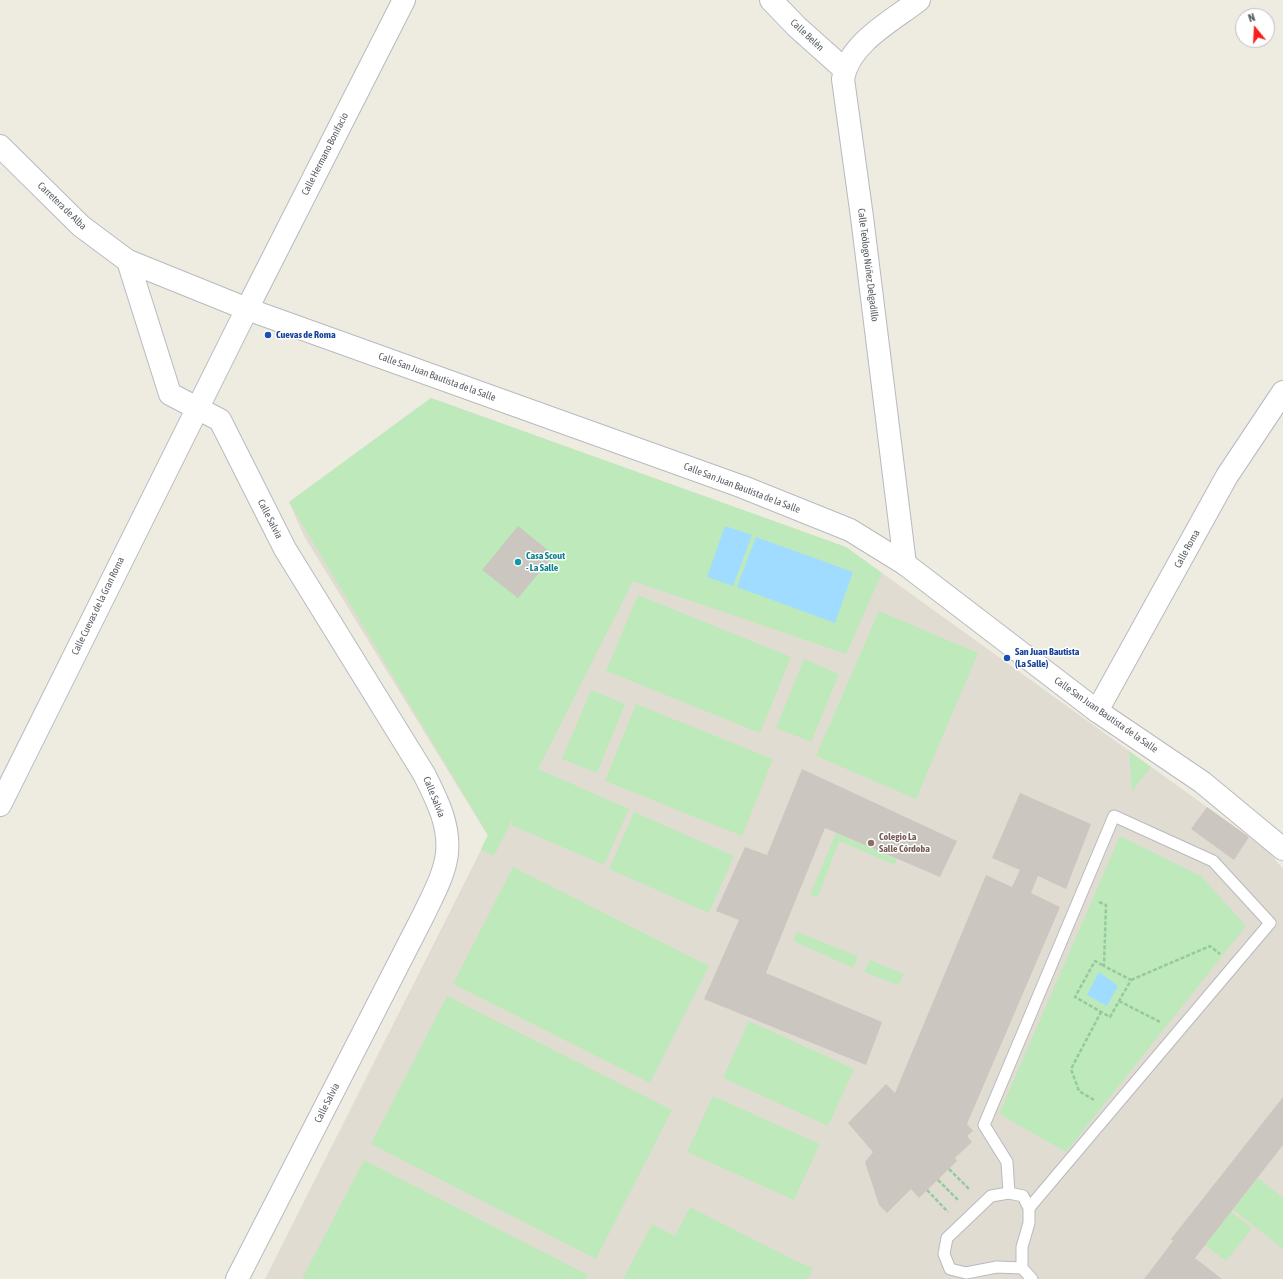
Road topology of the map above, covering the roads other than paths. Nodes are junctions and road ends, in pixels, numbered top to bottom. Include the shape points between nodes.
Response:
1 (404, 0) edge
2 (771, 0) edge
3 (919, 0) edge
4 (844, 69) junction
5 (0, 146) edge
6 (128, 261) junction
7 (247, 309) junction
8 (1283, 392) edge
9 (196, 407) junction
10 (905, 564) junction
11 (1098, 711) junction
12 (0, 804) edge
13 (1283, 849) edge
14 (1010, 1193) junction
15 (1029, 1208) junction
16 (1022, 1268) junction
17 (237, 1279) edge
18 (1032, 1279) edge

1 - 7 street, Calle Hermano Bonifacio
2 - 4 street, Calle Belén
3 - 4 street, Calle Teólogo Núñez Delgadillo via 856,49
4 - 10 street, Calle Teólogo Núñez Delgadillo via 843,93 862,217
5 - 6 street, Carretera de Alba via 81,226
6 - 7 street, Calle San Juan Bautista de la Salle
6 - 9 street via 170,394
7 - 9 street, Calle Cuevas de la Gran Roma
7 - 10 street, Calle San Juan Bautista de la Salle via 743,487 850,530
8 - 11 street, Calle Roma via 1227,476
9 - 12 street, Calle Cuevas de la Gran Roma
9 - 17 street, Calle Salvia via 220,420 285,549 424,774 439,806 446,830 447,853 438,883 423,916
10 - 11 street, Calle San Juan Bautista de la Salle
11 - 13 street, Calle San Juan Bautista de la Salle via 1202,782
14 - 15 lane via 1023,1196
14 - 15 lane via 1007,1162 984,1125 1114,816 1213,861 1270,923
14 - 16 lane via 991,1196 947,1238 944,1254 950,1269 966,1273 996,1267
15 - 16 lane via 1029,1223 1022,1247
16 - 18 lane

